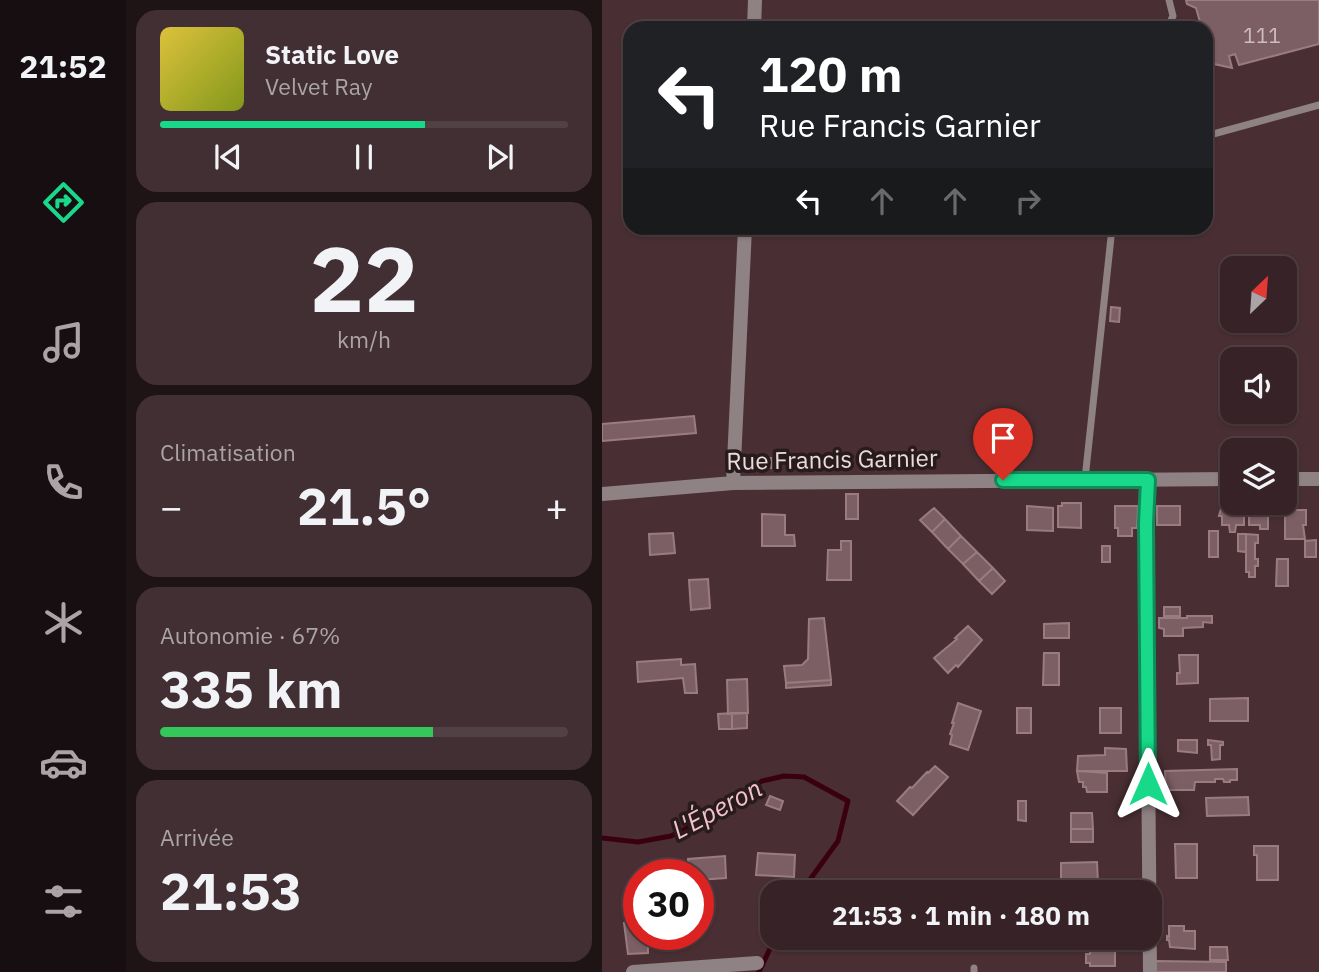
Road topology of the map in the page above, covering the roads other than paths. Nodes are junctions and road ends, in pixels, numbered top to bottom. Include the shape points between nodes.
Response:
1 (755, 0) edge
2 (1170, 0) edge
3 (754, 21) edge
4 (1170, 21) edge
5 (1319, 105) edge
6 (1213, 134) edge
7 (745, 235) edge
8 (1111, 235) edge
9 (1085, 479) junction
10 (1297, 479) edge
11 (1319, 479) edge
12 (1148, 480) junction
13 (1220, 480) edge
14 (733, 483) junction
15 (602, 494) edge
16 (757, 963) dead end
17 (634, 972) edge
18 (1150, 972) edge

1 - 3 street
2 - 4 lane
5 - 6 lane
7 - 14 street
8 - 9 lane
9 - 12 street, Rue Francis Garnier
9 - 14 street, Rue Francis Garnier
10 - 11 street
12 - 13 street, Rue Francis Garnier
12 - 18 street
14 - 15 street, Rue Francis Garnier
16 - 17 street

